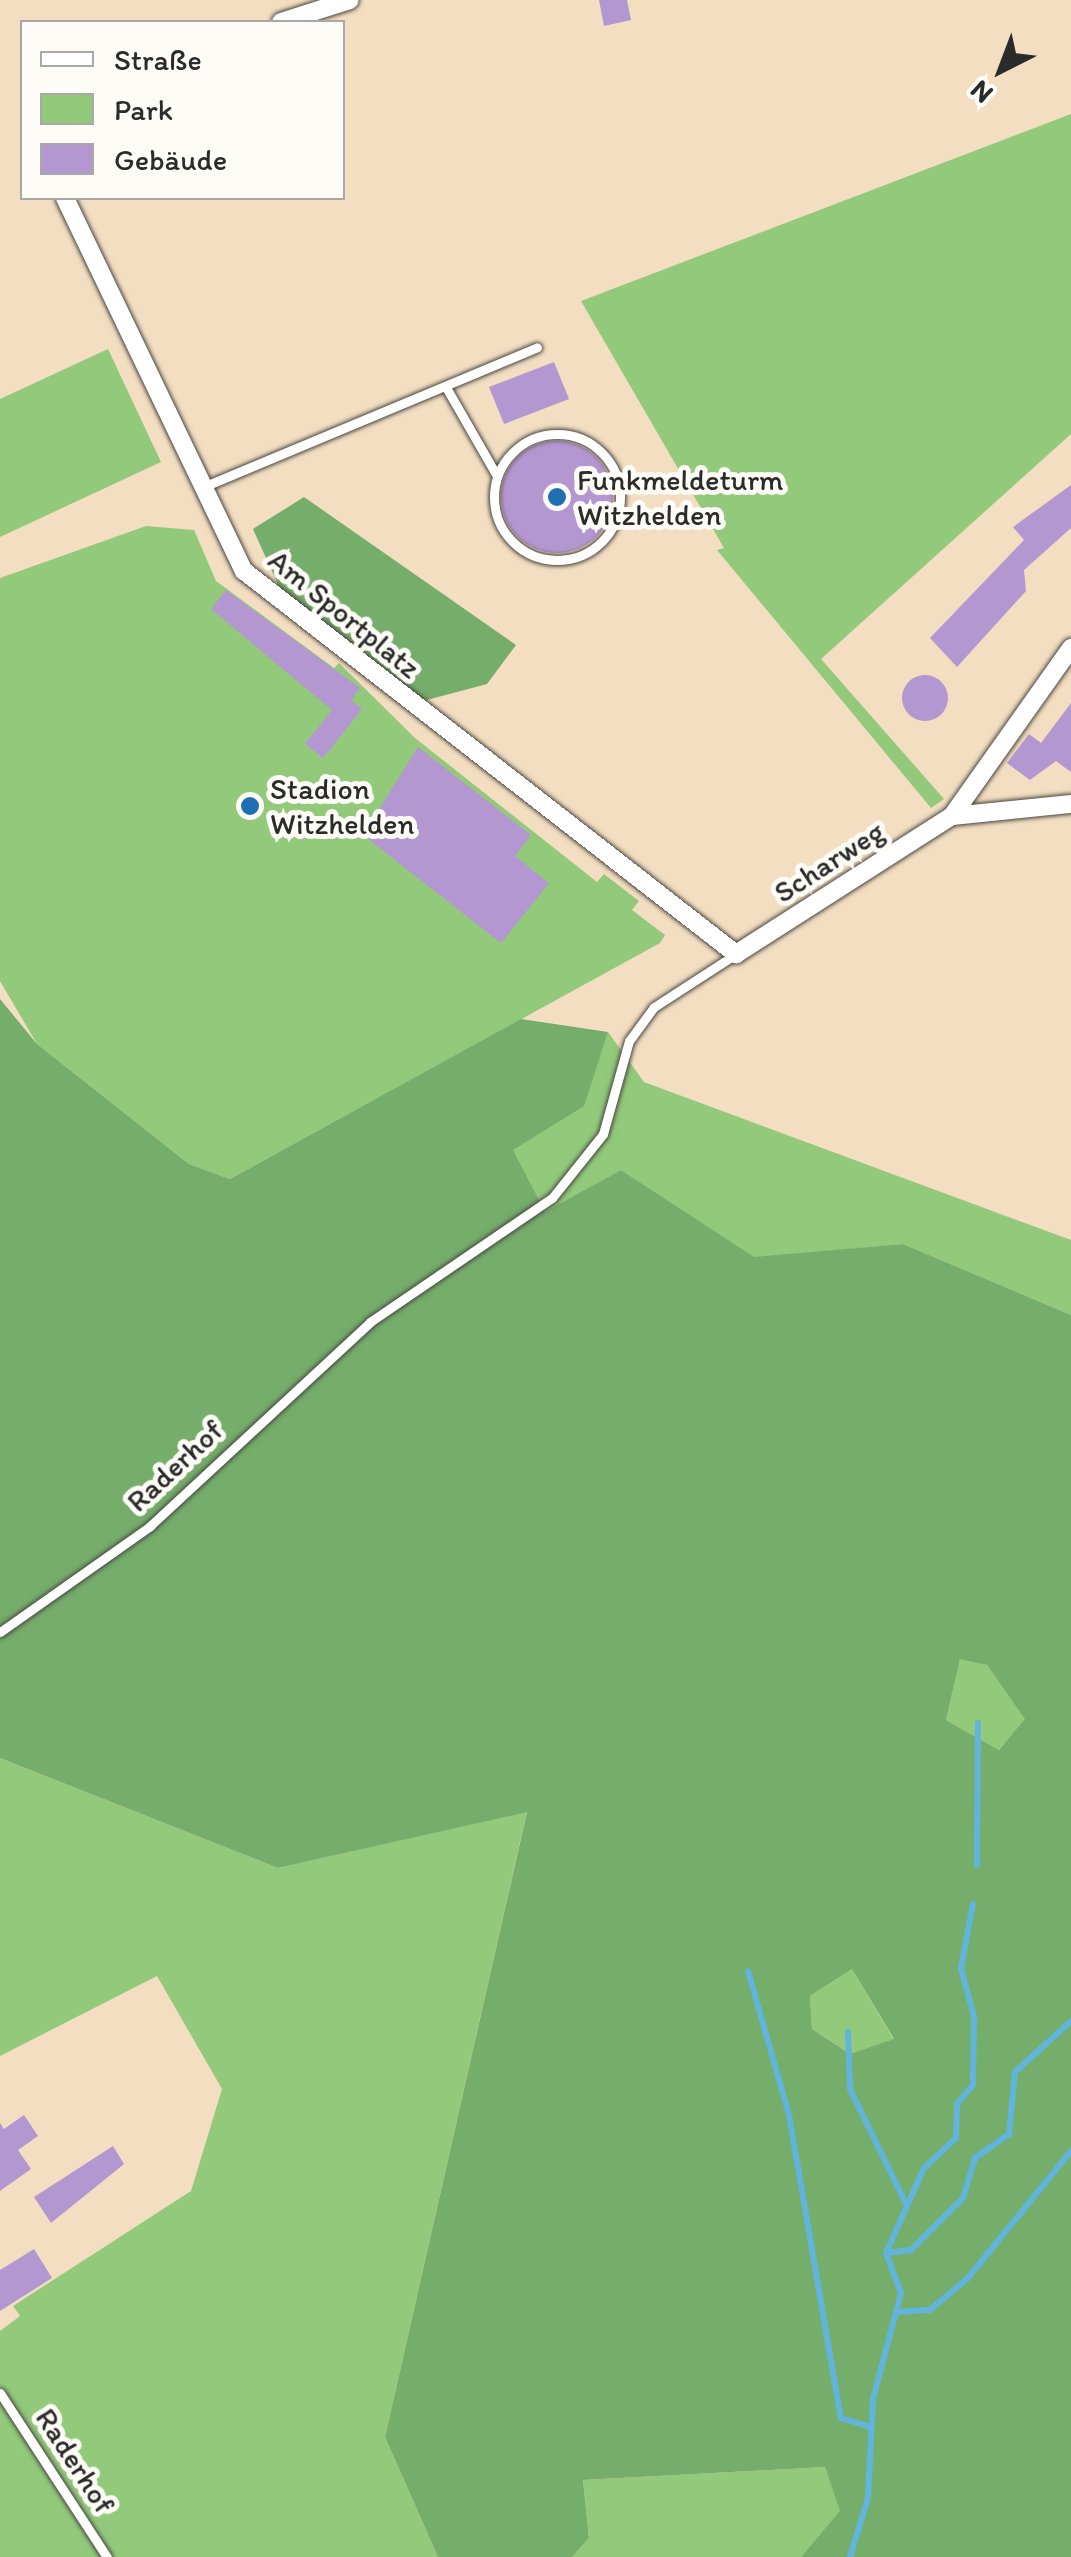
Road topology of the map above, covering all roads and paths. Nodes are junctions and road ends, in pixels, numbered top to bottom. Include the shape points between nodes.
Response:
1 (350, 0) edge
2 (287, 20) edge
3 (66, 200) edge
4 (537, 347) dead end
5 (447, 390) junction
6 (497, 476) junction
7 (203, 487) junction
8 (1071, 648) edge
9 (1071, 804) edge
10 (952, 816) junction
11 (736, 954) junction
12 (0, 1632) edge
13 (0, 2394) edge
14 (106, 2557) edge

1 - 2 street
3 - 7 street, Am Sportplatz
4 - 5 lane
5 - 6 lane
5 - 7 lane
6 - 6 lane via 499,522 544,560 589,552 618,518 616,472 598,448 570,435 526,442
7 - 11 street, Am Sportplatz via 244,572
8 - 10 street, Scharweg
9 - 10 street, Scharweg
10 - 11 street, Scharweg
11 - 12 lane, Raderhof via 654,1007 630,1042 603,1134 552,1198 370,1322 150,1526
13 - 14 lane, Raderhof

